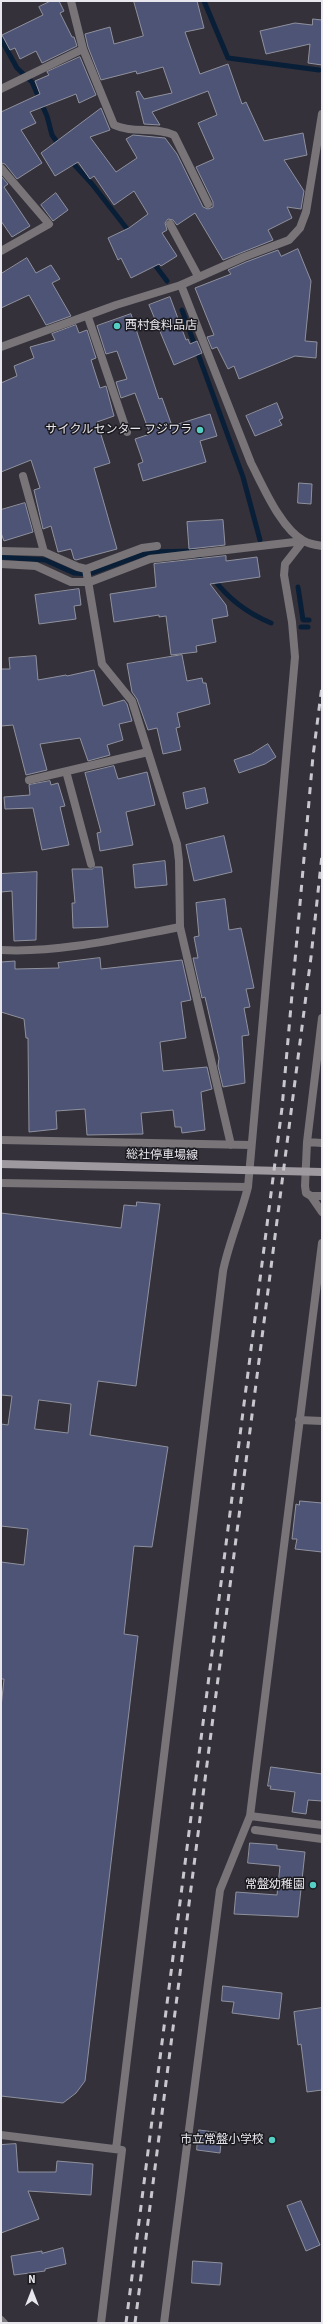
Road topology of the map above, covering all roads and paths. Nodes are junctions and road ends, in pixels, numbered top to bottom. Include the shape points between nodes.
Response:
1 (71, 1) edge
2 (83, 49) junction
3 (1, 89) edge
4 (322, 114) edge
5 (1, 168) edge
6 (208, 204) dead end
7 (170, 224) dead end
8 (1, 251) edge
9 (198, 276) junction
10 (181, 285) junction
11 (88, 317) junction
12 (1, 347) edge
13 (127, 432) dead end
14 (23, 476) dead end
15 (304, 541) junction
16 (157, 546) dead end
17 (322, 546) edge
18 (1, 551) edge
19 (44, 552) junction
20 (1, 564) edge
21 (86, 569) junction
22 (90, 582) junction
23 (148, 752) junction
24 (66, 771) junction
25 (29, 780) dead end
26 (91, 864) dead end
27 (180, 927) junction
28 (1, 950) edge
29 (322, 1018) edge
30 (1, 1140) edge
31 (307, 1142) junction
32 (322, 1143) edge
33 (231, 1145) junction
34 (251, 1146) junction
35 (1, 1164) edge
36 (322, 1172) edge
37 (1, 1183) edge
38 (248, 1187) junction
39 (311, 1196) junction
40 (322, 1196) edge
41 (322, 1212) edge
42 (322, 1243) edge
43 (299, 1420) junction
44 (322, 1421) edge
45 (250, 1816) junction
46 (322, 1825) edge
47 (255, 1830) dead end
48 (322, 1839) edge
49 (1, 2135) edge
50 (116, 2149) junction
51 (1, 2320) edge
52 (4, 2323) edge
53 (101, 2323) edge
54 (164, 2323) edge

1 - 2 street
2 - 3 street
2 - 6 street via 114,124 123,129 166,131 174,135
4 - 9 street via 306,212 300,228 289,240
5 - 8 street via 49,224
7 - 9 street
9 - 10 street
10 - 11 street via 116,305
10 - 15 street via 251,463 280,518
11 - 12 street
11 - 13 street
14 - 19 street
15 - 17 street
15 - 22 street via 137,562
15 - 34 street via 285,564 284,575 292,622 294,657
16 - 21 street via 142,548
18 - 19 street
19 - 21 street via 78,568
20 - 22 street via 36,566 71,582
21 - 22 street
22 - 23 street via 102,664 132,701
23 - 24 street
23 - 27 street via 177,844
24 - 25 street
24 - 26 street
27 - 28 street via 109,941 21,952
27 - 33 street
29 - 31 street
30 - 33 street
31 - 32 street
31 - 39 street via 305,1186 306,1193
33 - 34 street
34 - 38 street
35 - 36 main road, 総社停車場線
37 - 38 street
38 - 50 street via 223,1270
39 - 40 street
39 - 41 street
42 - 43 street
43 - 44 street
43 - 45 street
45 - 46 street
45 - 54 street via 220,1890
47 - 48 street
49 - 50 street
50 - 53 street via 122,2150
51 - 52 street

